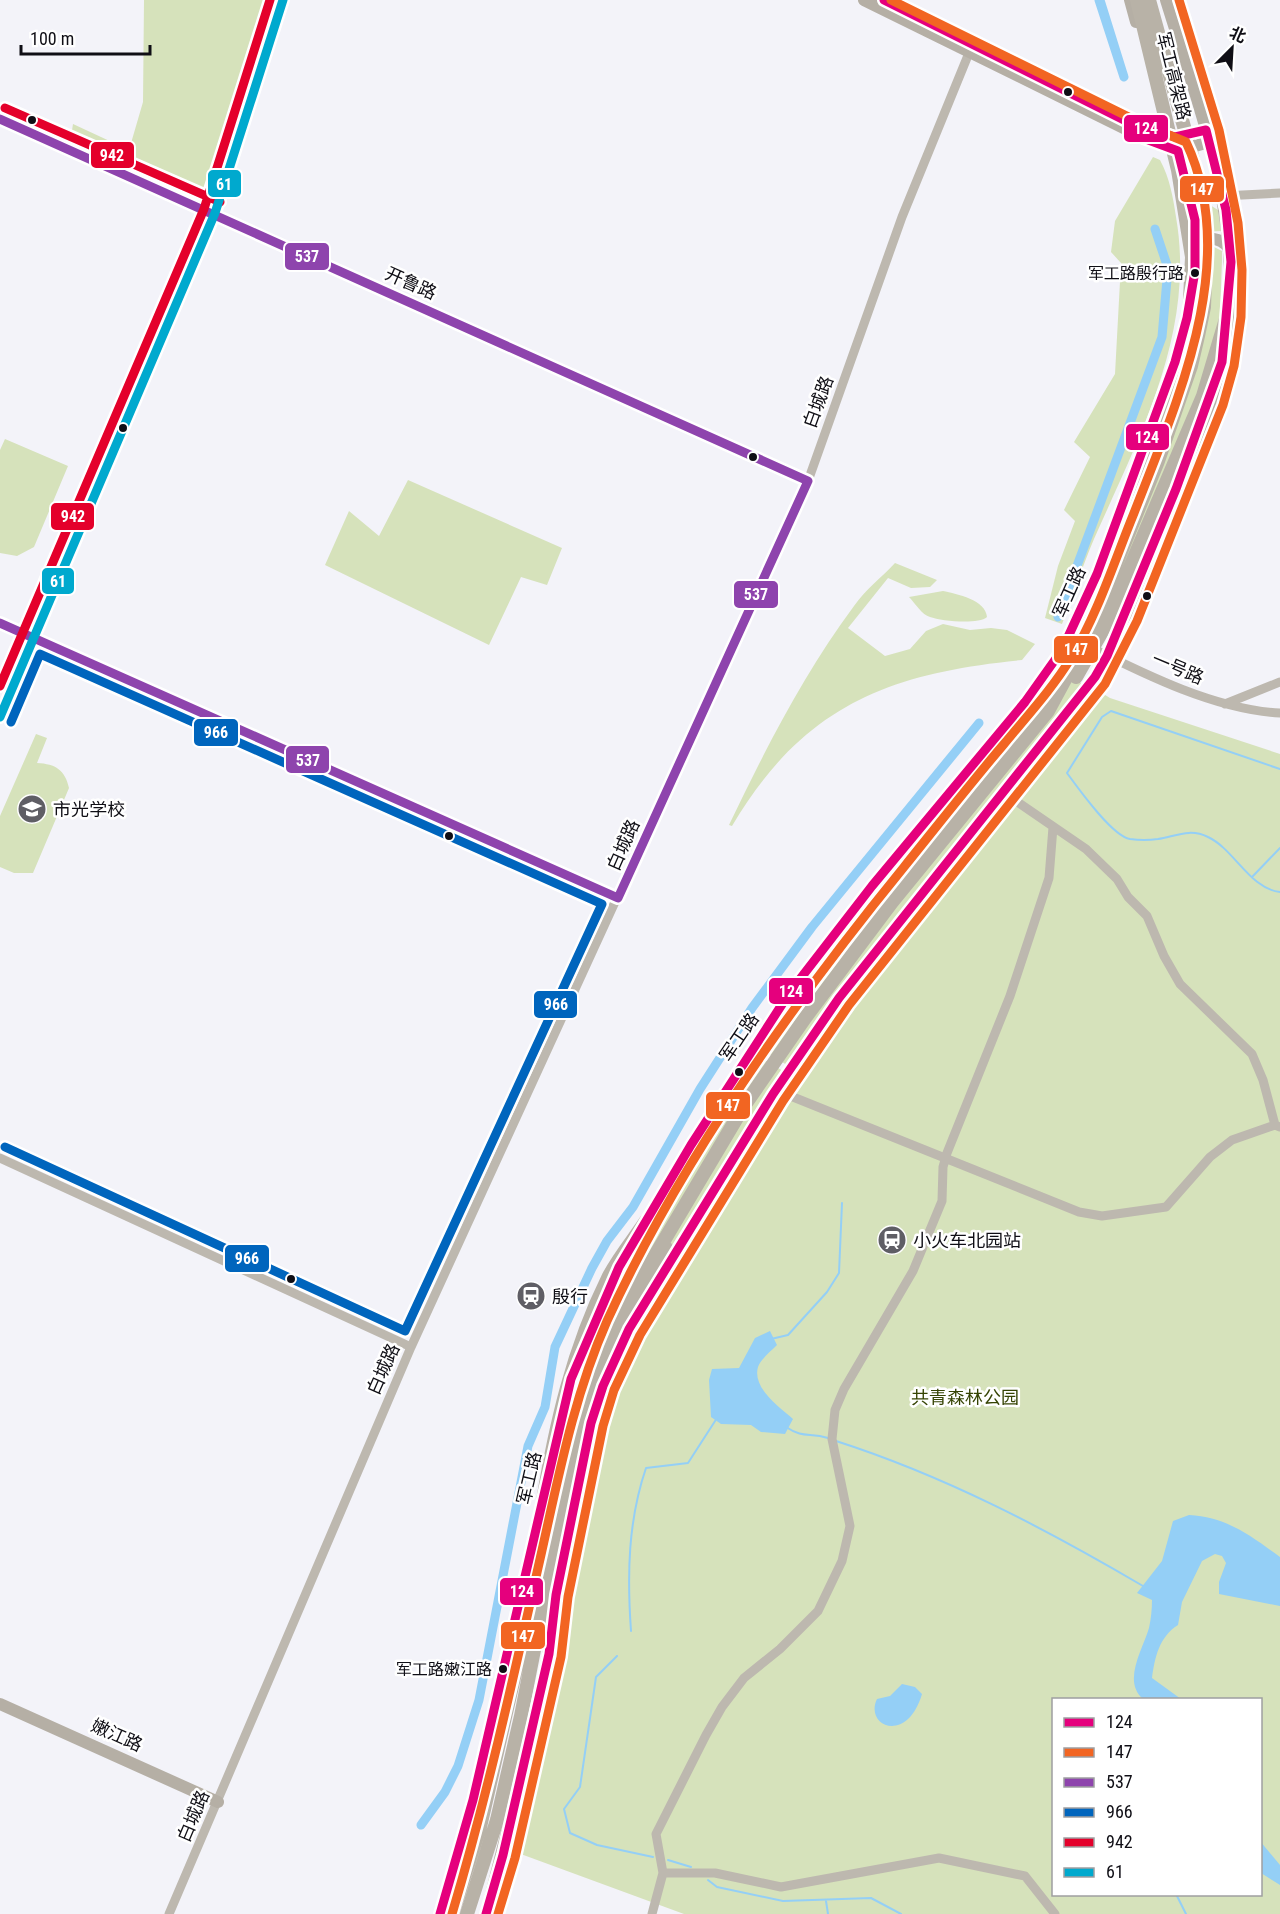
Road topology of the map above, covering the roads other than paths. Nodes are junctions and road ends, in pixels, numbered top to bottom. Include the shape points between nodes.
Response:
1 (283, 0) edge
2 (864, 0) edge
3 (884, 0) edge
4 (1130, 0) edge
5 (1137, 0) edge
6 (1149, 0) edge
7 (1166, 0) edge
8 (971, 49) junction
9 (1188, 72) junction
10 (1157, 84) junction
11 (0, 118) edge
12 (1206, 130) junction
13 (1175, 137) junction
14 (1209, 142) junction
15 (1178, 151) junction
16 (1280, 193) edge
17 (1223, 196) junction
18 (215, 213) junction
19 (1196, 245) junction
20 (1229, 248) junction
21 (1228, 312) junction
22 (808, 481) junction
23 (0, 623) edge
24 (1069, 636) junction
25 (34, 638) junction
26 (1107, 657) junction
27 (1280, 682) edge
28 (1225, 704) junction
29 (1048, 711) junction
30 (1280, 713) edge
31 (0, 717) edge
32 (1004, 792) junction
33 (1053, 827) junction
34 (618, 898) junction
35 (788, 1095) dead end
36 (1277, 1126) edge
37 (0, 1158) edge
38 (945, 1159) junction
39 (691, 1162) junction
40 (686, 1199) junction
41 (411, 1347) junction
42 (511, 1641) junction
43 (549, 1654) junction
44 (0, 1704) edge
45 (218, 1802) junction
46 (663, 1873) junction
47 (445, 1912) edge
48 (169, 1914) edge
49 (458, 1914) edge
50 (466, 1914) edge
51 (486, 1914) edge
52 (652, 1914) edge
53 (1054, 1914) edge

1 - 18 street
2 - 8 main road
3 - 8 main road
4 - 10 main road, 军工路
5 - 39 highway, 军工高架路, bridge via 1178,170 1192,257 1189,321 1158,427 1083,613 1055,671 951,810 790,1010
6 - 29 highway, 军工高架路, bridge via 1194,163 1206,252 1204,307 1191,366 1154,471 1086,639
7 - 9 main road
8 - 13 main road via 1134,125
8 - 15 main road via 1142,137
8 - 22 street, 白城路 via 902,217
9 - 10 main road via 1179,89 1165,89
9 - 12 main road
10 - 13 main road, 军工路
11 - 18 street, 开鲁路
12 - 13 main road
12 - 14 main road
13 - 15 main road, 军工路
14 - 15 main road
14 - 17 main road
15 - 17 main road, 军工路 via 1200,188
15 - 19 main road, 军工路 via 1195,220
16 - 17 street
17 - 20 main road
18 - 22 street, 开鲁路
18 - 25 street
19 - 20 main road via 1210,238
19 - 24 main road, 军工路 via 1193,285 1175,362 1097,574
20 - 21 main road
21 - 26 main road via 1222,362 1206,411
21 - 29 highway, bridge via 1203,396 1104,628 1074,680
22 - 34 street, 白城路
23 - 25 street
24 - 26 street, 一号路
24 - 42 main road, 军工路 via 1025,702 872,886 790,992 696,1136 619,1267 571,1379
25 - 31 street
25 - 34 street
26 - 28 street, 一号路
26 - 32 main road
27 - 28 street
28 - 30 street, 一号路
29 - 40 highway, 军工高架路, bridge via 892,902 805,1018
32 - 33 street
32 - 43 main road via 839,998 773,1094 628,1329 591,1423 556,1595
33 - 36 street via 1086,849 1117,879 1147,916 1180,984 1252,1054
33 - 38 street via 1045,889 1010,996
34 - 41 street, 白城路
35 - 38 street
36 - 38 street via 1232,1140 1210,1157 1166,1207 1102,1216 1079,1212
37 - 41 street
38 - 46 street via 942,1201 913,1271 835,1410 832,1439 850,1526 842,1561 818,1611 744,1678 722,1707 661,1821 657,1834
39 - 42 highway, bridge via 609,1276 586,1328 563,1395 528,1590
39 - 47 highway, 军工高架路, bridge via 621,1280 582,1371 480,1827
40 - 43 highway, bridge via 627,1334 596,1421
40 - 50 highway, 军工高架路, bridge via 625,1306 592,1383 573,1452 497,1820
41 - 45 street, 白城路
42 - 47 main road, 军工路
43 - 51 main road
44 - 45 main road, 嫩江路
45 - 48 street, 白城路
46 - 52 street
46 - 53 street via 715,1874 781,1887 939,1858 1025,1876
47 - 49 street

